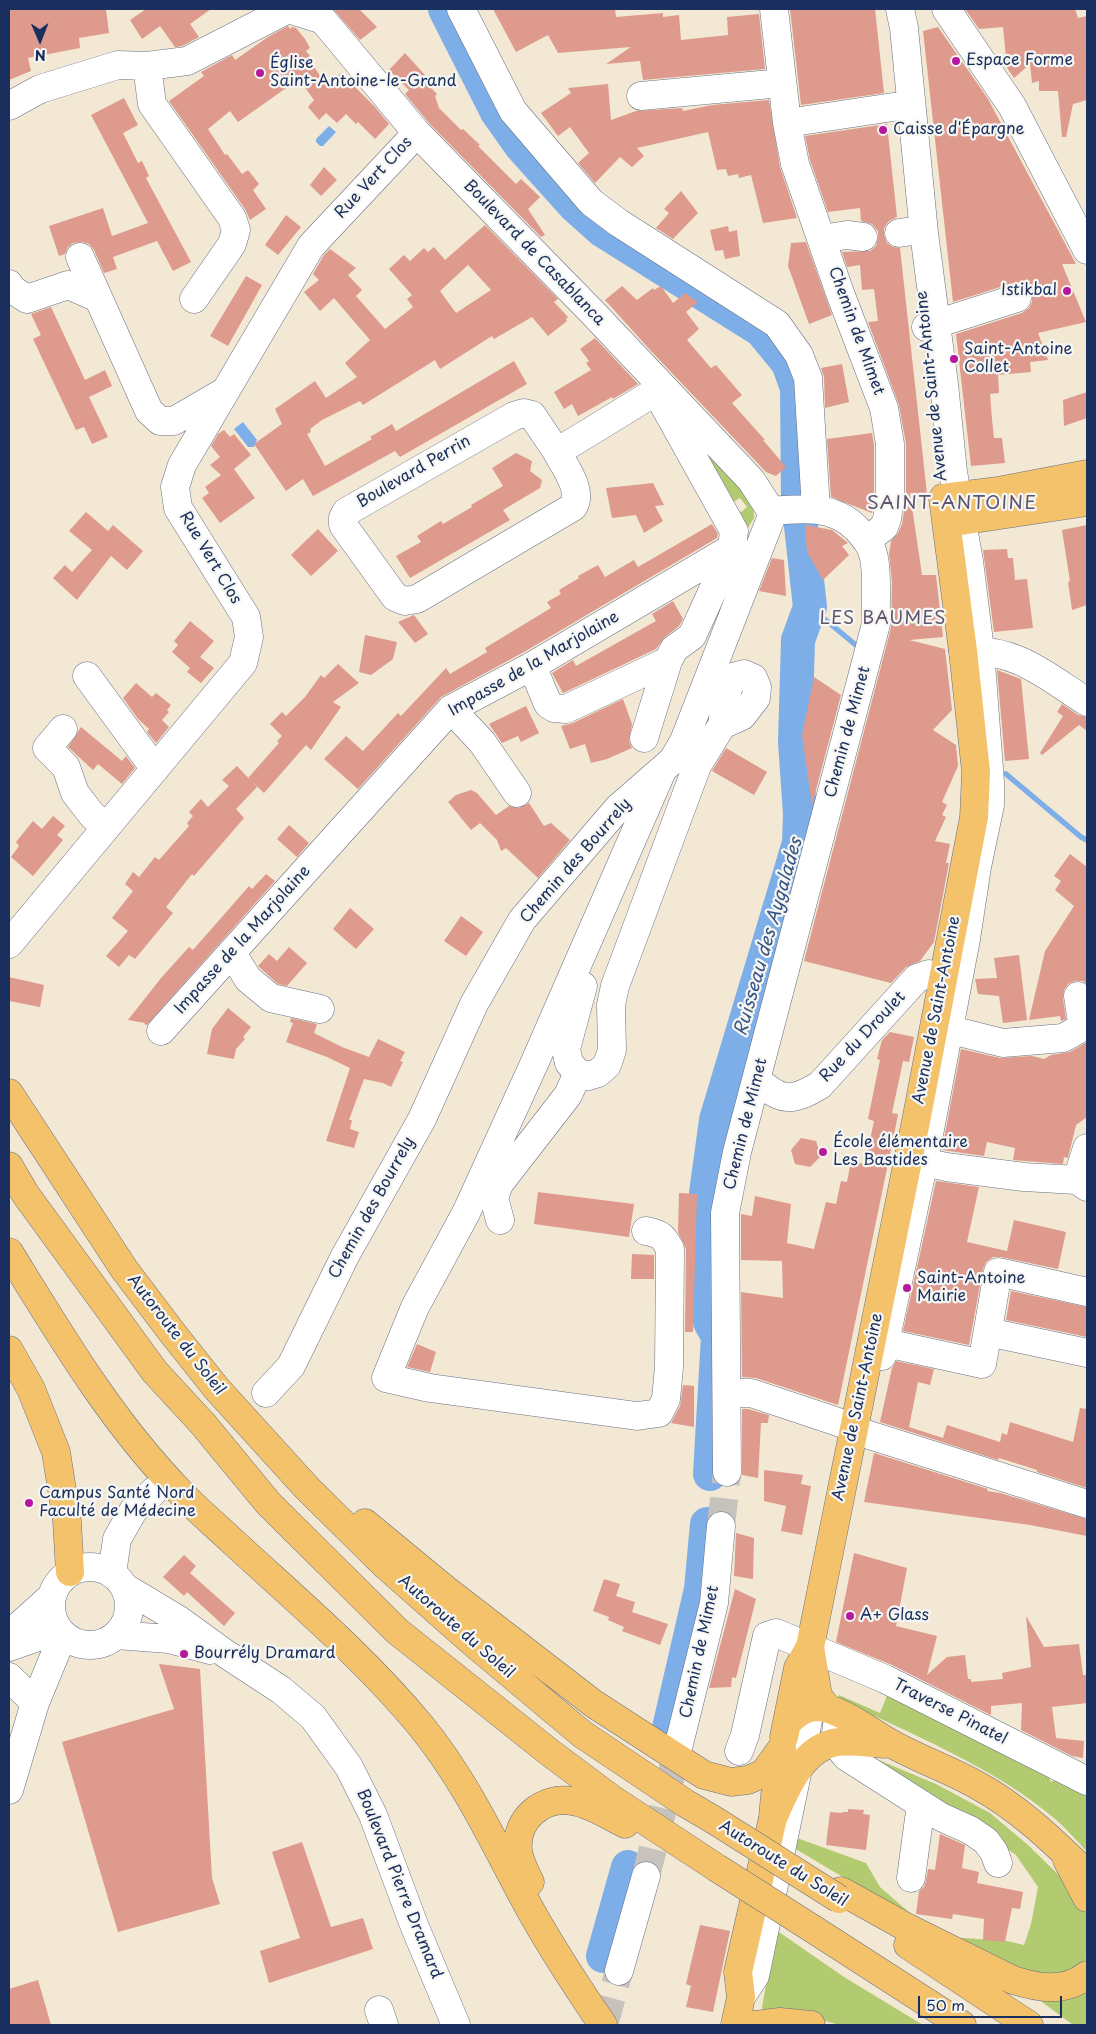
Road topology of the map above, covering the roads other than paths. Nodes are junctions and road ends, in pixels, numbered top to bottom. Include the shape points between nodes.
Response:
1 (288, 9) edge
2 (461, 9) edge
3 (774, 9) edge
4 (893, 9) edge
5 (900, 9) edge
6 (946, 9) edge
7 (147, 66) junction
8 (782, 83) junction
9 (640, 96) dead end
10 (9, 106) edge
11 (900, 106) junction
12 (786, 123) junction
13 (417, 133) junction
14 (863, 237) dead end
15 (822, 239) junction
16 (1086, 243) edge
17 (80, 257) dead end
18 (9, 284) edge
19 (98, 298) junction
20 (1017, 298) dead end
21 (194, 299) dead end
22 (931, 326) junction
23 (659, 389) junction
24 (225, 391) junction
25 (557, 452) junction
26 (1087, 474) edge
27 (1087, 502) edge
28 (953, 509) junction
29 (793, 510) junction
30 (867, 540) junction
31 (732, 548) junction
32 (971, 651) junction
33 (668, 661) junction
34 (532, 666) junction
35 (87, 676) dead end
36 (1087, 702) edge
37 (451, 710) junction
38 (722, 725) dead end
39 (63, 729) dead end
40 (644, 738) dead end
41 (155, 769) junction
42 (662, 771) junction
43 (517, 793) dead end
44 (106, 827) junction
45 (9, 944) edge
46 (586, 944) junction
47 (232, 953) junction
48 (944, 978) junction
49 (1078, 996) dead end
50 (320, 1009) dead end
51 (947, 1029) junction
52 (161, 1030) dead end
53 (578, 1073) junction
54 (757, 1080) junction
55 (9, 1093) edge
56 (1087, 1148) edge
57 (916, 1159) junction
58 (9, 1166) edge
59 (1082, 1183) edge
60 (500, 1220) dead end
61 (646, 1231) dead end
62 (9, 1252) edge
63 (1087, 1292) edge
64 (988, 1332) junction
65 (878, 1341) junction
66 (9, 1350) edge
67 (1087, 1353) edge
68 (266, 1393) dead end
69 (728, 1393) junction
70 (860, 1431) junction
71 (258, 1434) junction
72 (727, 1472) tunnel mouth
73 (154, 1491) dead end
74 (1087, 1504) edge
75 (721, 1526) tunnel mouth
76 (70, 1572) junction
77 (118, 1580) junction
78 (52, 1596) junction
79 (61, 1632) junction
80 (9, 1635) edge
81 (116, 1635) junction
82 (90, 1645) junction
83 (9, 1648) edge
84 (816, 1650) junction
85 (226, 1654) junction
86 (9, 1677) edge
87 (35, 1704) junction
88 (823, 1704) junction
89 (788, 1722) junction
90 (836, 1742) junction
91 (894, 1745) junction
92 (678, 1748) tunnel mouth
93 (739, 1751) dead end
94 (790, 1758) junction
95 (1087, 1781) edge
96 (9, 1790) edge
97 (921, 1804) junction
98 (1060, 1848) junction
99 (998, 1863) dead end
100 (717, 1868) junction
101 (1087, 1874) edge
102 (646, 1876) tunnel mouth
103 (911, 1878) dead end
104 (840, 1895) junction
105 (1087, 1898) edge
106 (619, 1971) tunnel mouth
107 (1087, 1975) edge
108 (443, 1991) junction
109 (741, 1997) junction
110 (456, 2025) edge
111 (466, 2025) edge
112 (603, 2025) edge
113 (620, 2025) edge
114 (735, 2025) edge
115 (755, 2025) edge
116 (811, 2025) edge
117 (962, 2025) edge
118 (1029, 2025) edge

1 - 7 street via 187,62
1 - 13 street, Boulevard de Casablanca via 323,20
2 - 29 street, Chemin des Bourrely via 534,151 619,223 777,324 799,355 808,378
3 - 8 street, Chemin de Mimet
4 - 11 street, Avenue de Saint-Antoine
5 - 22 street
6 - 16 street via 1012,106
7 - 10 street via 118,65 40,89
7 - 21 street via 152,104 232,218 236,230 232,244
8 - 9 street
8 - 12 street, Chemin de Mimet
11 - 12 street
11 - 22 street, Avenue de Saint-Antoine via 906,232
12 - 15 street, Chemin de Mimet via 795,164
13 - 23 street, Boulevard de Casablanca
13 - 24 street, Rue Vert Clos via 310,246
14 - 15 street via 848,234
15 - 30 street, Chemin de Mimet via 884,408 890,444 888,519 884,527
17 - 19 street
18 - 19 street via 27,299 68,285
19 - 24 street via 149,411 160,421 174,421
20 - 22 street
22 - 28 street via 954,472
23 - 25 street
23 - 29 street, Boulevard de Casablanca via 751,480
23 - 31 street via 734,531
24 - 41 street, Rue Vert Clos via 182,465 175,488 178,508 246,617 249,637 243,663
25 - 25 street, Boulevard Perrin via 577,492 578,501 573,507 417,599 405,601 395,597 343,525 346,512 514,416 532,415
26 - 28 main road via 998,491
27 - 28 main road
28 - 32 main road, Avenue de Saint-Antoine
29 - 30 street via 833,512 848,520
29 - 42 street, Chemin des Bourrely via 771,518 684,741 674,760
30 - 54 street, Chemin de Mimet via 874,558 876,624
31 - 33 street via 692,636 674,649
31 - 34 street, Impasse de la Marjolaine
32 - 36 street via 1016,658
32 - 48 main road, Avenue de Saint-Antoine via 976,772 974,817
32 - 51 street via 990,782 990,805
33 - 34 street via 566,709 548,704
33 - 40 street
34 - 37 street, Impasse de la Marjolaine
35 - 41 street
37 - 43 street via 482,742
37 - 47 street, Impasse de la Marjolaine
38 - 53 street via 697,766 615,986 611,1006 612,1050 607,1065 588,1076
39 - 44 street via 47,748 66,767 75,793
41 - 44 street, Rue Vert Clos
42 - 46 street
42 - 68 street, Chemin des Bourrely via 618,808 522,920 474,1004 422,1119 345,1256 291,1366
44 - 45 street, Rue Vert Clos
46 - 53 street via 585,980 566,1049 569,1063
46 - 61 street via 466,1213 415,1307 386,1378 430,1388 637,1416 659,1413 666,1399 669,1367 670,1249 663,1237
47 - 50 street via 248,979 271,998
47 - 52 street, Impasse de la Marjolaine
48 - 54 street, Rue du Droulet via 929,974 917,978 820,1085 800,1097 782,1097 770,1092
48 - 57 main road, Avenue de Saint-Antoine
49 - 51 street via 1081,1028 1063,1038 1003,1043
51 - 57 street
53 - 60 street via 568,1095 499,1184 494,1198
54 - 69 street, Chemin de Mimet via 737,1152 726,1213
55 - 71 main road, Autoroute du Soleil via 124,1269 174,1336
56 - 59 street
57 - 59 street via 946,1167
57 - 65 main road, Avenue de Saint-Antoine
58 - 100 main road via 26,1195 155,1372 268,1503 334,1569 397,1631 549,1752 612,1799
62 - 112 main road via 97,1392 144,1452 181,1493 392,1692 436,1746 467,1790 526,1903
63 - 64 street via 998,1272
64 - 65 street via 982,1364
64 - 67 street
65 - 70 main road, Avenue de Saint-Antoine
66 - 76 main road via 31,1388 56,1452 67,1521
69 - 70 street via 751,1393
69 - 72 street, Chemin de Mimet
70 - 74 street
70 - 84 main road, Avenue de Saint-Antoine
71 - 94 main road via 445,1589 594,1704 704,1775 731,1782 748,1780
71 - 104 main road, Autoroute du Soleil, bridge via 385,1565 582,1734 685,1804
73 - 77 street via 133,1512 116,1538
75 - 92 street, Chemin de Mimet via 714,1604
76 - 77 street via 84,1567 99,1568
76 - 78 street via 58,1582
77 - 81 street via 129,1604 126,1621
77 - 85 street, Boulevard Pierre Dramard
78 - 79 street via 51,1614
78 - 80 street
79 - 82 street via 76,1643
79 - 83 street
79 - 87 street
81 - 82 street
81 - 85 street, Boulevard Pierre Dramard via 169,1639
82 - 87 street
84 - 88 main road
84 - 89 main road, Avenue de Saint-Antoine via 798,1668
84 - 93 street, Traverse Pinatel via 776,1633 768,1636
84 - 95 street, Traverse Pinatel via 885,1679
85 - 108 street, Boulevard Pierre Dramard via 281,1690 313,1717 349,1767 373,1815 414,1925
86 - 87 street
87 - 96 street
88 - 89 main road via 799,1712
88 - 90 street
88 - 91 main road
88 - 94 street
89 - 94 main road, Avenue de Saint-Antoine
90 - 91 main road
90 - 94 main road via 814,1753
90 - 97 street via 855,1763
91 - 98 main road via 994,1795 1043,1831
94 - 109 main road, Avenue de Saint-Antoine via 785,1791 773,1818 738,1972
94 - 109 street, Avenue de Saint-Antoine via 755,1976
97 - 99 street via 986,1841
97 - 103 street
98 - 101 main road
98 - 105 main road
100 - 113 main road via 574,1801 544,1804 526,1819 518,1842 526,1872 591,1984
100 - 117 main road, bridge
102 - 106 street
104 - 107 main road via 1012,1980 1052,1988
104 - 118 main road, Autoroute du Soleil
108 - 110 street, Boulevard Pierre Dramard
108 - 111 street, Boulevard Pierre Dramard
109 - 114 main road, Avenue de Saint-Antoine
115 - 116 main road via 780,2022

